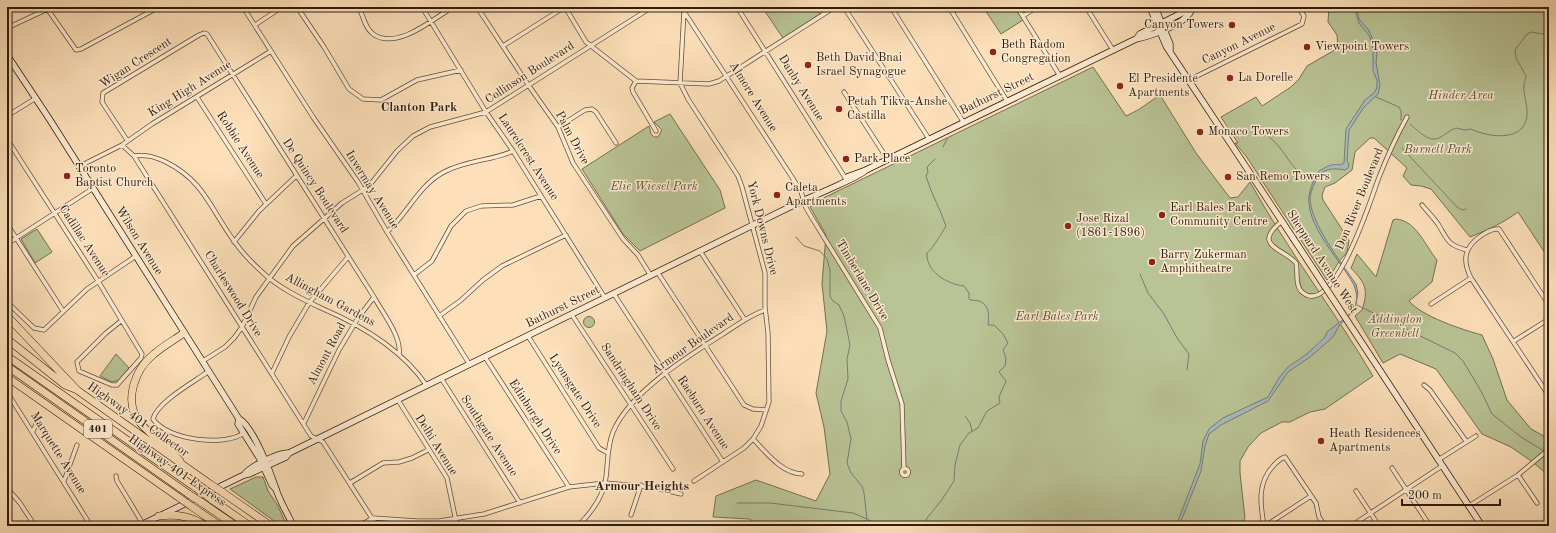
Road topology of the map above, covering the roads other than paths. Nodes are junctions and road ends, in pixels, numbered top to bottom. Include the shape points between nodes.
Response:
1 (52, 7) edge
2 (159, 7) edge
3 (244, 7) edge
4 (282, 7) edge
5 (297, 7) edge
6 (359, 7) edge
7 (422, 7) edge
8 (453, 7) edge
9 (477, 7) edge
10 (566, 7) edge
11 (652, 7) edge
12 (737, 7) edge
13 (835, 7) edge
14 (844, 7) edge
15 (891, 7) edge
16 (949, 7) edge
17 (1017, 7) edge
18 (1037, 7) edge
19 (1086, 7) edge
20 (1150, 7) edge
21 (1155, 7) edge
22 (1200, 7) edge
23 (1298, 7) edge
24 (47, 8) edge
25 (683, 9) edge
26 (1023, 16) junction
27 (431, 21) junction
28 (255, 25) junction
29 (1161, 27) junction
30 (7, 28) edge
31 (204, 33) joint
32 (503, 46) junction
33 (590, 46) junction
34 (1113, 50) junction
35 (270, 51) junction
36 (766, 52) junction
37 (7, 55) edge
38 (460, 70) junction
39 (233, 75) junction
40 (728, 76) junction
41 (1060, 76) junction
42 (1189, 80) junction
43 (636, 81) junction
44 (680, 83) junction
45 (529, 86) junction
46 (844, 92) dead end
47 (197, 97) junction
48 (36, 98) junction
49 (1007, 101) junction
50 (486, 112) junction
51 (7, 116) edge
52 (1407, 117) dead end
53 (964, 123) junction
54 (558, 127) junction
55 (656, 131) dead end
56 (7, 139) edge
57 (127, 140) junction
58 (929, 140) junction
59 (616, 142) dead end
60 (122, 145) junction
61 (513, 151) junction
62 (134, 156) junction
63 (888, 160) junction
64 (78, 167) junction
65 (296, 176) junction
66 (846, 180) junction
67 (92, 190) junction
68 (363, 190) junction
69 (541, 196) junction
70 (804, 200) junction
71 (266, 204) junction
72 (1422, 205) dead end
73 (55, 214) junction
74 (324, 218) junction
75 (1282, 221) junction
76 (7, 224) edge
77 (753, 226) junction
78 (387, 232) junction
79 (566, 235) junction
80 (16, 238) junction
81 (234, 242) junction
82 (7, 244) edge
83 (1467, 250) junction
84 (700, 251) junction
85 (136, 256) junction
86 (348, 257) junction
87 (658, 273) junction
88 (414, 275) junction
89 (651, 276) junction
90 (269, 278) junction
91 (1471, 278) junction
92 (98, 281) junction
93 (614, 294) junction
94 (374, 298) junction
95 (605, 298) junction
96 (7, 302) edge
97 (308, 303) junction
98 (1431, 304) dead end
99 (1549, 305) edge
100 (765, 310) junction
101 (63, 311) junction
102 (572, 315) junction
103 (7, 316) edge
104 (439, 316) junction
105 (1549, 319) edge
106 (745, 320) junction
107 (121, 321) junction
108 (354, 325) junction
109 (242, 327) junction
110 (184, 333) junction
111 (528, 336) junction
112 (7, 338) edge
113 (1514, 341) junction
114 (705, 346) junction
115 (7, 350) edge
116 (399, 354) junction
117 (7, 356) edge
118 (485, 357) junction
119 (203, 361) junction
120 (470, 365) junction
121 (7, 366) edge
122 (28, 370) junction
123 (209, 372) junction
124 (666, 372) junction
125 (272, 373) junction
126 (7, 377) edge
127 (441, 378) junction
128 (1424, 385) dead end
129 (427, 386) junction
130 (77, 390) junction
131 (7, 392) edge
132 (1549, 396) edge
133 (398, 400) junction
134 (631, 404) junction
135 (766, 410) junction
136 (239, 419) junction
137 (37, 422) dead end
138 (304, 423) junction
139 (33, 431) junction
140 (244, 433) junction
141 (1476, 436) dead end
142 (317, 440) junction
143 (753, 440) junction
144 (1466, 441) junction
145 (77, 445) dead end
146 (1549, 449) edge
147 (428, 450) junction
148 (608, 453) junction
149 (1438, 460) junction
150 (723, 462) junction
151 (265, 464) junction
152 (184, 466) junction
153 (1442, 466) junction
154 (1392, 468) dead end
155 (674, 469) dead end
156 (904, 469) dead end
157 (802, 474) dead end
158 (1518, 475) junction
159 (116, 476) dead end
160 (64, 481) junction
161 (694, 481) dead end
162 (350, 483) junction
163 (605, 483) junction
164 (640, 485) junction
165 (7, 488) edge
166 (569, 488) junction
167 (1406, 490) junction
168 (1356, 491) dead end
169 (681, 494) dead end
170 (1311, 496) junction
171 (520, 503) junction
172 (1537, 503) dead end
173 (1469, 506) junction
174 (1371, 514) junction
175 (631, 515) dead end
176 (160, 516) junction
177 (373, 518) junction
178 (455, 519) junction
179 (141, 525) edge
180 (35, 526) edge
181 (91, 526) edge
182 (206, 526) edge
183 (220, 526) edge
184 (236, 526) edge
185 (250, 526) edge
186 (271, 526) edge
187 (293, 526) edge
188 (359, 526) edge
189 (377, 526) edge
190 (457, 526) edge
191 (578, 526) edge
192 (1265, 526) edge
193 (1325, 526) edge
194 (1352, 526) edge
195 (1379, 526) edge
196 (1430, 526) edge
197 (1482, 526) edge

1 - 24 street
2 - 24 street via 76,50
3 - 28 street, Invermay Avenue
4 - 28 street
5 - 38 street via 349,89 363,99 381,100 416,80
6 - 27 street via 370,30 384,38 406,36
7 - 27 street, Laurelcrest Avenue
8 - 27 street
9 - 32 street, Palm Drive
10 - 32 street
10 - 33 street
11 - 33 street, Collinson Boulevard
12 - 36 street, Danby Avenue
13 - 36 street
14 - 58 street
15 - 53 street
16 - 49 street
17 - 26 street
18 - 26 street
19 - 34 street
20 - 29 main road, Sheppard Avenue West
21 - 29 main road, Sheppard Avenue West
22 - 29 main road, Bathurst Street via 1191,11 1188,17
23 - 42 street, Canyon Avenue via 1304,16 1302,24
24 - 30 street
25 - 40 street, Almore Avenue
25 - 44 street, York Downs Drive
26 - 41 street
27 - 38 street, Laurelcrest Avenue
28 - 35 street, Invermay Avenue
29 - 34 main road, Bathurst Street
29 - 42 main road, Sheppard Avenue West via 1170,44 1170,50
31 - 39 street, De Quincy Boulevard
31 - 57 street, Wigan Crescent via 103,93 102,102
32 - 45 street, Palm Drive
33 - 43 street
33 - 45 street, Collinson Boulevard
34 - 41 main road, Bathurst Street
35 - 39 street, King High Avenue
35 - 68 street, Invermay Avenue
36 - 40 street
36 - 66 street, Danby Avenue
37 - 48 main road, Wilson Avenue
38 - 50 street, Laurelcrest Avenue
39 - 47 street, King High Avenue
39 - 65 street, De Quincy Boulevard
40 - 44 street via 709,84
40 - 70 street, Almore Avenue via 801,191
41 - 49 main road, Bathurst Street
42 - 75 main road, Sheppard Avenue West
43 - 44 street
43 - 55 street via 632,88 633,92
44 - 77 street, York Downs Drive via 688,100 738,176
45 - 50 street, Collinson Boulevard
45 - 54 street, Palm Drive
46 - 63 street
47 - 57 street, King High Avenue
47 - 71 street, Robbie Avenue
48 - 51 street
48 - 64 main road, Wilson Avenue
49 - 53 main road, Bathurst Street
50 - 61 street, Laurelcrest Avenue
50 - 68 street, Collinson Boulevard via 430,127 413,136
52 - 75 street, Don River Boulevard via 1389,152 1346,259 1331,284 1322,293 1310,296 1302,292 1298,286 1296,263 1271,245 1270,233
53 - 58 main road, Bathurst Street
54 - 59 street via 592,108
54 - 89 street, Palm Drive via 573,163 623,239 638,255
56 - 73 street, Cadillac Avenue
57 - 60 street, King High Avenue
58 - 63 main road, Bathurst Street
60 - 62 street
60 - 64 street
61 - 69 street, Laurelcrest Avenue
61 - 78 street via 440,174 417,195
62 - 81 street, Allingham Gardens via 154,157 178,168 192,179 205,193
62 - 109 street, Charleswood Drive
63 - 66 main road, Bathurst Street via 855,173
64 - 67 main road, Wilson Avenue
65 - 71 street
65 - 74 street, De Quincy Boulevard
66 - 70 main road, Bathurst Street
67 - 73 street
67 - 85 main road, Wilson Avenue
68 - 74 street, Collinson Boulevard
68 - 78 street, Invermay Avenue
69 - 79 street, Laurelcrest Avenue
69 - 88 street via 513,205 481,206 466,211 451,226 432,261
70 - 77 main road, Bathurst Street
70 - 156 street, Timberlane Drive via 812,218 880,328 902,404
71 - 81 street
72 - 83 street via 1447,240
73 - 80 street
73 - 92 street, Cadillac Avenue
74 - 86 street, De Quincy Boulevard
74 - 90 street, Collinson Boulevard via 293,246
75 - 149 main road, Sheppard Avenue West, bridge
76 - 80 street
77 - 84 main road, Bathurst Street
77 - 100 street, York Downs Drive via 765,273
78 - 88 street, Invermay Avenue
79 - 95 street, Laurelcrest Avenue
79 - 104 street via 502,266
80 - 82 street
80 - 101 street
81 - 90 street, Allingham Gardens
83 - 91 street via 1466,268
83 - 99 street via 1474,240 1495,228 1502,232
84 - 87 main road, Bathurst Street
84 - 106 street
85 - 92 street
85 - 110 main road, Wilson Avenue
86 - 94 street, De Quincy Boulevard
86 - 97 street
87 - 89 main road, Bathurst Street
87 - 114 street
88 - 104 street, Invermay Avenue
89 - 93 main road, Bathurst Street
90 - 97 street, Allingham Gardens
90 - 109 street, Collinson Boulevard
91 - 98 street
91 - 113 street
92 - 101 street
92 - 107 street, Cadillac Avenue
93 - 95 main road, Bathurst Street
93 - 124 street, Raeburn Avenue
94 - 108 street, Almont Road
94 - 116 street, De Quincy Boulevard via 397,338
95 - 102 main road, Bathurst Street
96 - 101 street via 34,328 44,330
97 - 108 street, Allingham Gardens
97 - 125 street
100 - 106 street, Armour Boulevard
100 - 135 street, York Downs Drive via 769,402
102 - 111 main road, Bathurst Street
102 - 134 street, Sandringham Drive
103 - 130 highway, Highway 401 Collector / 401
104 - 120 street, Invermay Avenue
105 - 113 street
106 - 114 street, Armour Boulevard
107 - 107 street, Cadillac Avenue via 77,362 79,370 112,385 117,385 142,354
108 - 116 street, Allingham Gardens via 378,337
108 - 138 street, Almont Road via 332,362
109 - 119 street, Collinson Boulevard via 225,347
109 - 125 street, Charleswood Drive
110 - 119 main road, Wilson Avenue
110 - 152 highway via 153,354 145,364 134,382 132,399 134,413 140,422 173,452
111 - 118 main road, Bathurst Street
111 - 148 street, Lyonsgate Drive via 600,448
112 - 130 highway via 65,385
113 - 132 street
114 - 124 street, Armour Boulevard
114 - 135 street via 744,406
115 - 122 highway via 23,362
116 - 129 street, Allingham Gardens
117 - 122 highway, Highway 401 Express / 401
118 - 120 main road, Bathurst Street
118 - 166 street, Edinburgh Drive
119 - 123 main road, Wilson Avenue
120 - 127 main road, Bathurst Street
121 - 184 highway, Highway 401 Express / 401, bridge
122 - 185 highway, Highway 401 Express / 401, bridge
123 - 136 main road, Wilson Avenue
123 - 140 street via 154,412 155,423 176,434 201,440 235,438
124 - 134 street, Armour Boulevard
124 - 150 street, Raeburn Avenue
125 - 138 street, Charleswood Drive
126 - 183 highway, 401, bridge
127 - 129 main road, Bathurst Street
127 - 171 street, Southgate Avenue
128 - 144 street
129 - 133 main road, Bathurst Street
130 - 152 highway, Highway 401 Collector / 401
131 - 139 street, Marquette Avenue
133 - 142 main road, Bathurst Street
133 - 147 street, Delhi Avenue
134 - 148 street, Armour Boulevard via 613,431
134 - 155 street, Sandringham Drive
135 - 143 street, York Downs Drive
136 - 140 main road, Wilson Avenue via 238,424
136 - 151 main road, Wilson Avenue via 248,430
137 - 139 street
138 - 142 street, Charleswood Drive via 311,436
139 - 160 street, Marquette Avenue
140 - 151 main road, Wilson Avenue
141 - 144 street
142 - 151 main road, Bathurst Street via 289,453 286,457
142 - 162 street, Charleswood Drive via 324,442
143 - 150 street, York Downs Drive
143 - 157 street via 779,466
144 - 149 street
145 - 160 street
146 - 158 street
147 - 162 street via 399,462 383,463
147 - 178 street, Delhi Avenue via 446,478
148 - 163 street, Armour Boulevard
149 - 153 main road, Sheppard Avenue West
150 - 161 street, York Downs Drive
151 - 176 main road, Bathurst Street
151 - 187 main road, Wilson Avenue via 276,483 276,489
152 - 186 highway, Highway 401 Collector / 401, bridge
153 - 167 street
153 - 173 main road, Sheppard Avenue West
154 - 167 street
158 - 172 street
158 - 173 street
159 - 179 street
160 - 181 street, Marquette Avenue
162 - 177 street, Charleswood Drive
163 - 164 street
163 - 166 street
163 - 191 street, Armour Boulevard via 598,501
164 - 169 street
164 - 175 street
165 - 180 street
166 - 171 street
167 - 174 street
167 - 196 street
168 - 174 street
170 - 192 street
170 - 192 street via 1285,458 1282,458 1269,470 1264,479 1260,500
170 - 193 street
171 - 178 street via 484,514
173 - 197 main road, Sheppard Avenue West
174 - 194 street
174 - 195 street
176 - 179 main road, Bathurst Street
176 - 182 highway via 183,515
177 - 178 street via 417,521
177 - 188 street
177 - 189 street, Charleswood Drive
178 - 190 street, Delhi Avenue

